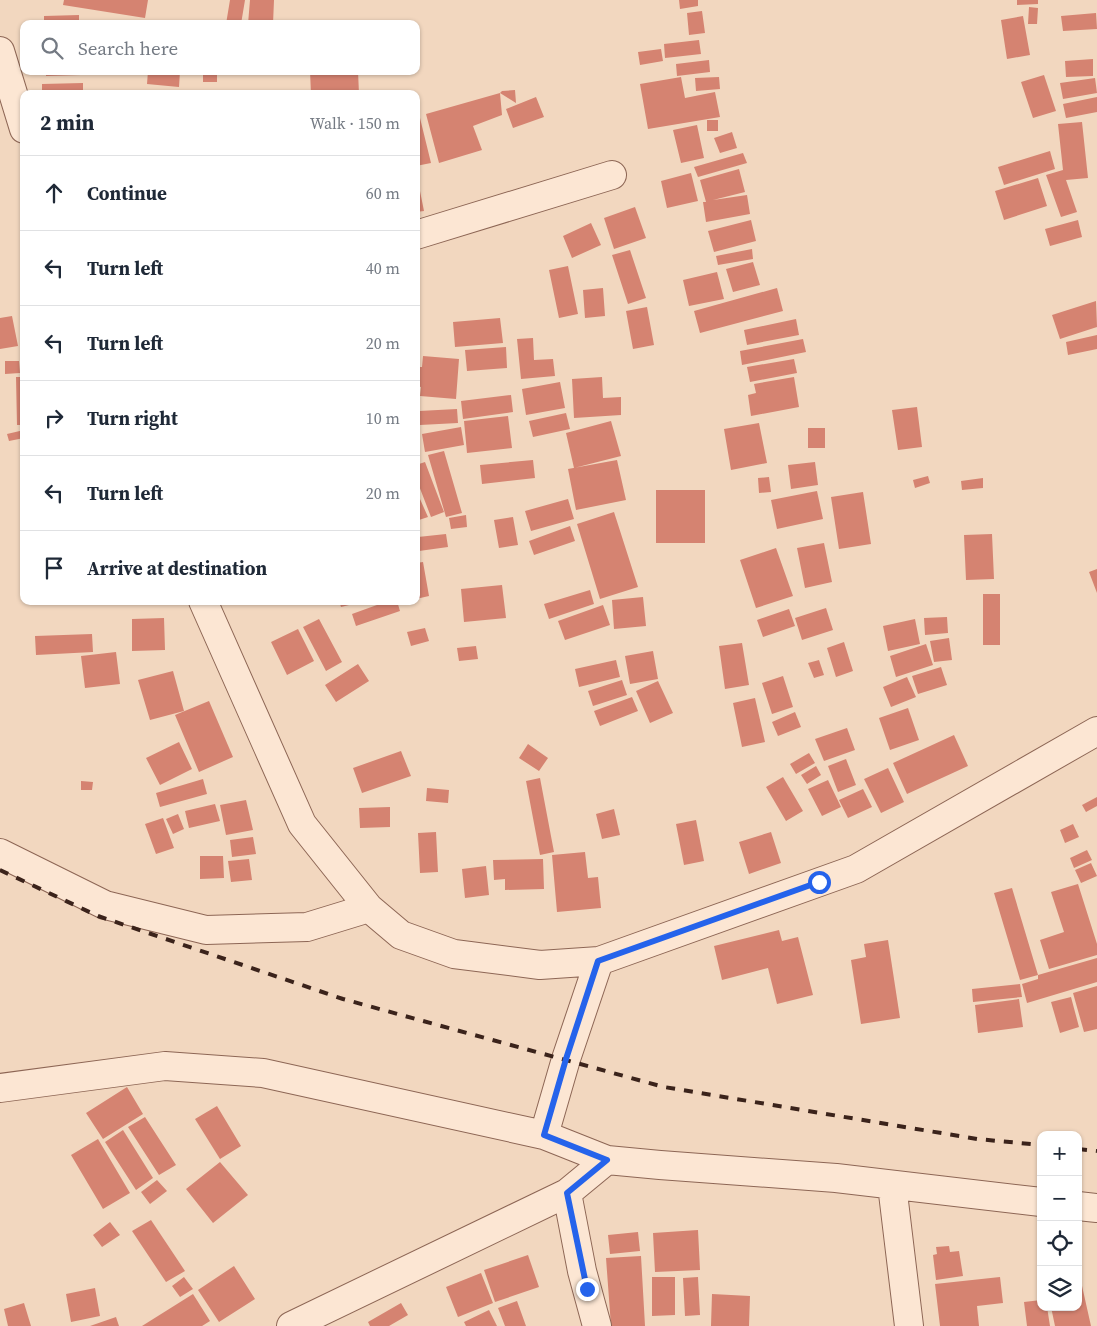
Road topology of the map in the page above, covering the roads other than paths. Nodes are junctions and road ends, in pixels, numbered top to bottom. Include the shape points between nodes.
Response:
1 (0, 51) edge
2 (20, 116) edge
3 (612, 175) dead end
4 (420, 234) edge
5 (205, 605) edge
6 (1097, 731) edge
7 (0, 853) edge
8 (369, 908) junction
9 (598, 961) junction
10 (0, 1088) edge
11 (544, 1135) junction
12 (607, 1160) junction
13 (892, 1184) junction
14 (567, 1193) junction
15 (1037, 1202) edge
16 (1082, 1206) edge
17 (1097, 1208) edge
18 (291, 1326) edge
19 (597, 1326) edge
20 (909, 1326) edge

1 - 2 street
3 - 4 street
5 - 8 street via 302,824
6 - 9 street via 856,869
7 - 8 street via 105,905 206,930 307,927
8 - 9 street via 402,935 454,954 540,965
9 - 11 street
10 - 11 street via 165,1066 263,1073
11 - 12 street
12 - 13 street
12 - 14 street
13 - 15 street
13 - 20 street
14 - 18 street
14 - 19 street via 582,1271
16 - 17 street

